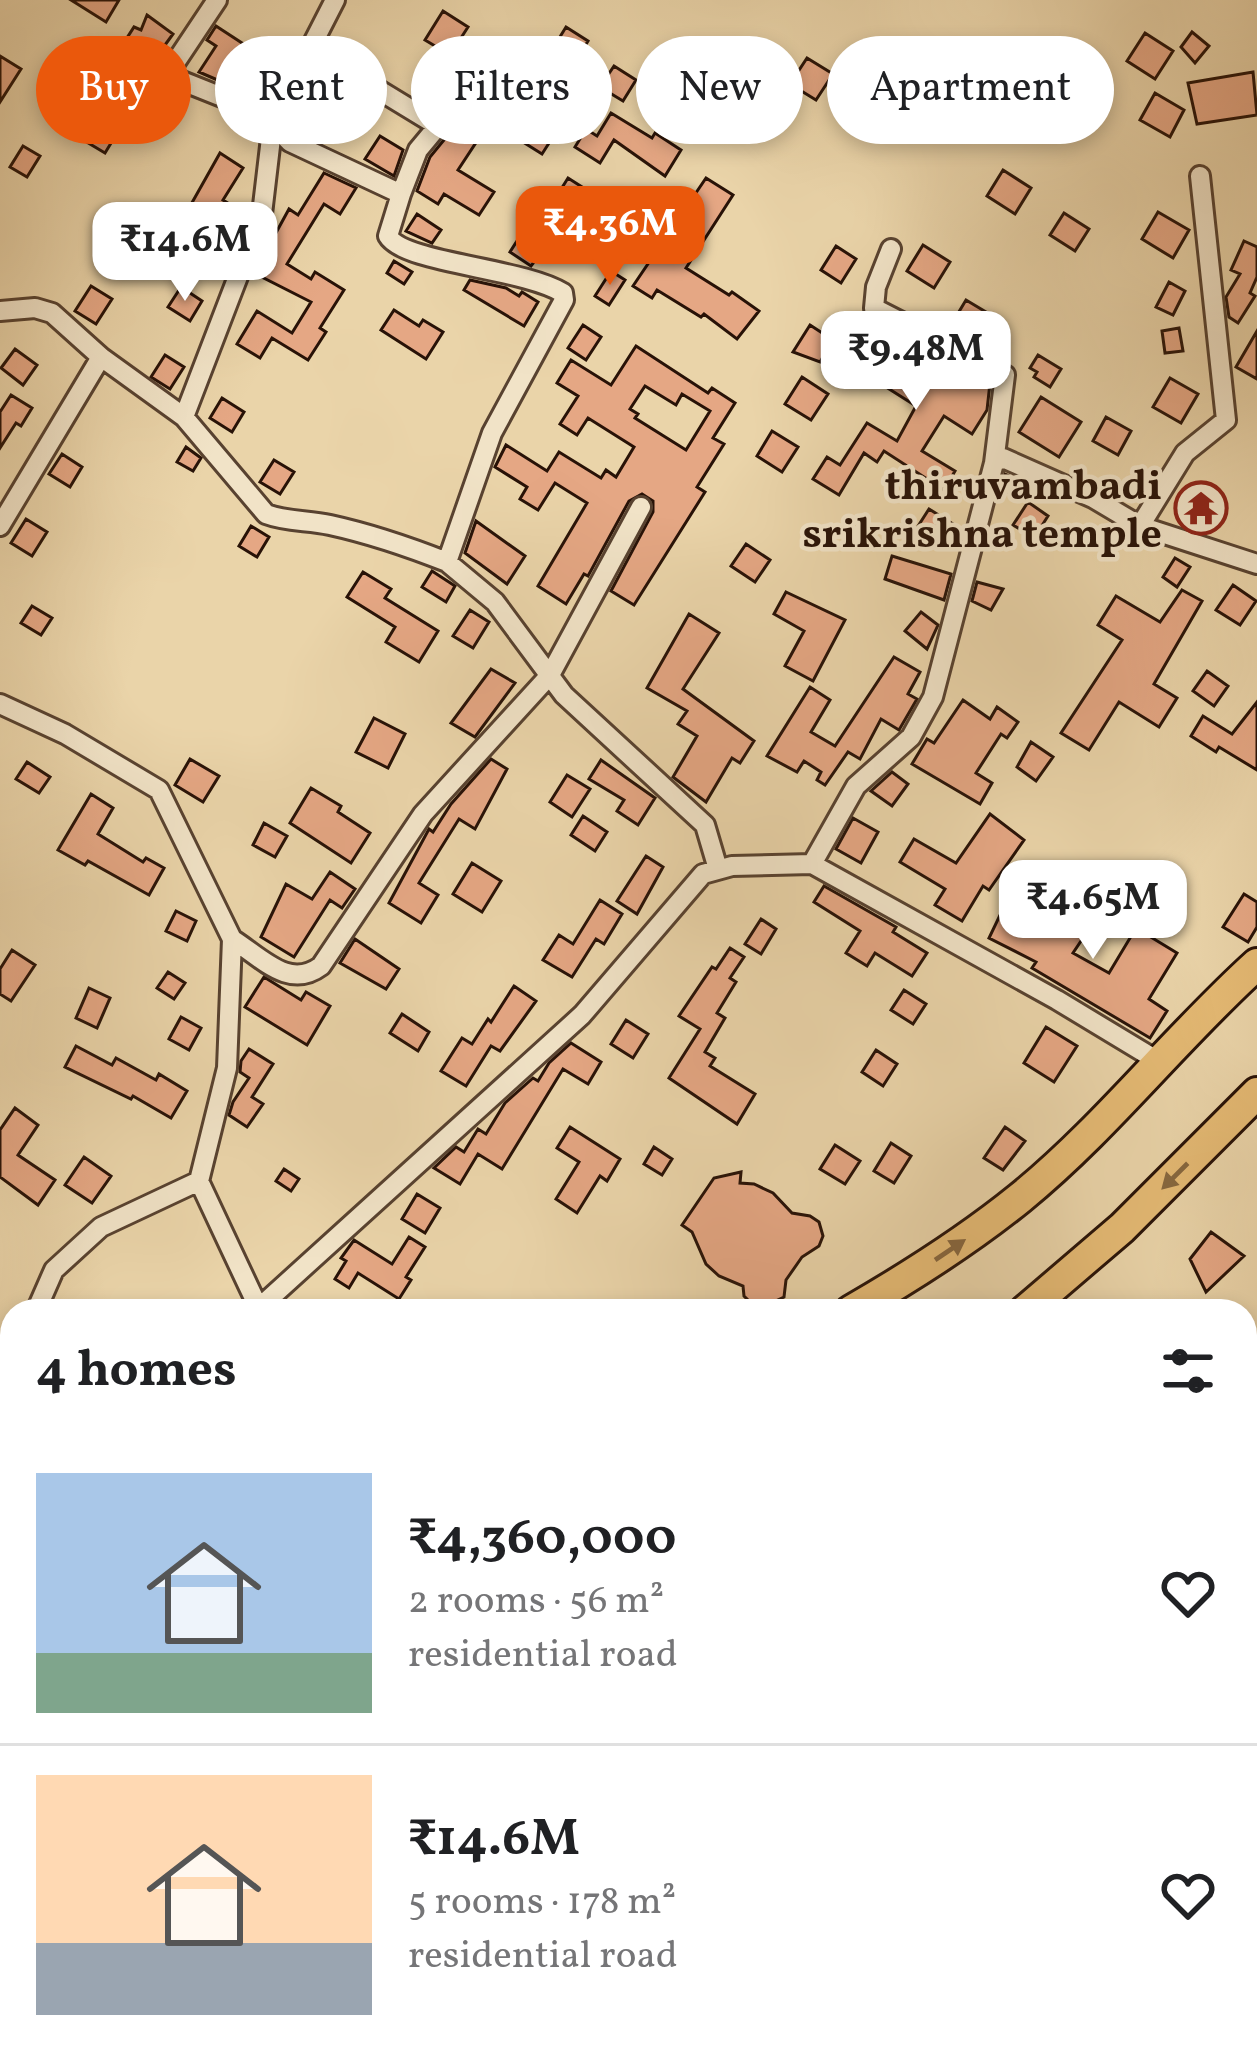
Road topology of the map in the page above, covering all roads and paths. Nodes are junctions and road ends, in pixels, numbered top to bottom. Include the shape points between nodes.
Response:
1 (217, 0) edge
2 (334, 0) edge
3 (316, 36) edge
4 (215, 94) edge
5 (387, 95) edge
6 (270, 144) edge
7 (294, 144) edge
8 (1200, 176) dead end
9 (401, 194) junction
10 (891, 248) dead end
11 (0, 311) edge
12 (100, 357) junction
13 (184, 418) junction
14 (994, 463) junction
15 (641, 507) dead end
16 (0, 526) edge
17 (1140, 526) junction
18 (447, 562) junction
19 (1257, 564) edge
20 (550, 675) junction
21 (0, 704) edge
22 (812, 864) junction
23 (718, 869) junction
24 (232, 939) junction
25 (1257, 964) edge
26 (1158, 1061) junction
27 (1257, 1093) edge
28 (199, 1181) junction
29 (41, 1299) edge
30 (255, 1299) edge
31 (271, 1299) edge
32 (871, 1299) edge
33 (1039, 1299) edge

1 - 4 street via 167,75
2 - 3 street
5 - 9 street via 438,126 418,150
6 - 13 street via 262,214
7 - 9 street
8 - 17 street via 1226,420 1185,454
9 - 18 street via 392,244 529,278 564,300 492,434
10 - 14 street via 874,308 1005,375
11 - 12 street via 52,314
12 - 13 street
12 - 16 street
13 - 18 street via 266,514 377,536
14 - 17 street via 1003,458 1028,467
14 - 22 street via 932,697 911,737 856,786
15 - 20 street
17 - 19 street
18 - 20 street via 495,602
20 - 23 street via 705,825
20 - 24 street via 423,814 321,966 292,977
21 - 24 street via 159,790
22 - 23 street
22 - 26 street
23 - 31 street via 703,874 582,1015
24 - 28 street via 227,1068
25 - 26 highway
32 -> 26 highway via 1022,1197
27 -> 33 highway
28 - 29 street via 100,1227 54,1270
28 - 30 street

